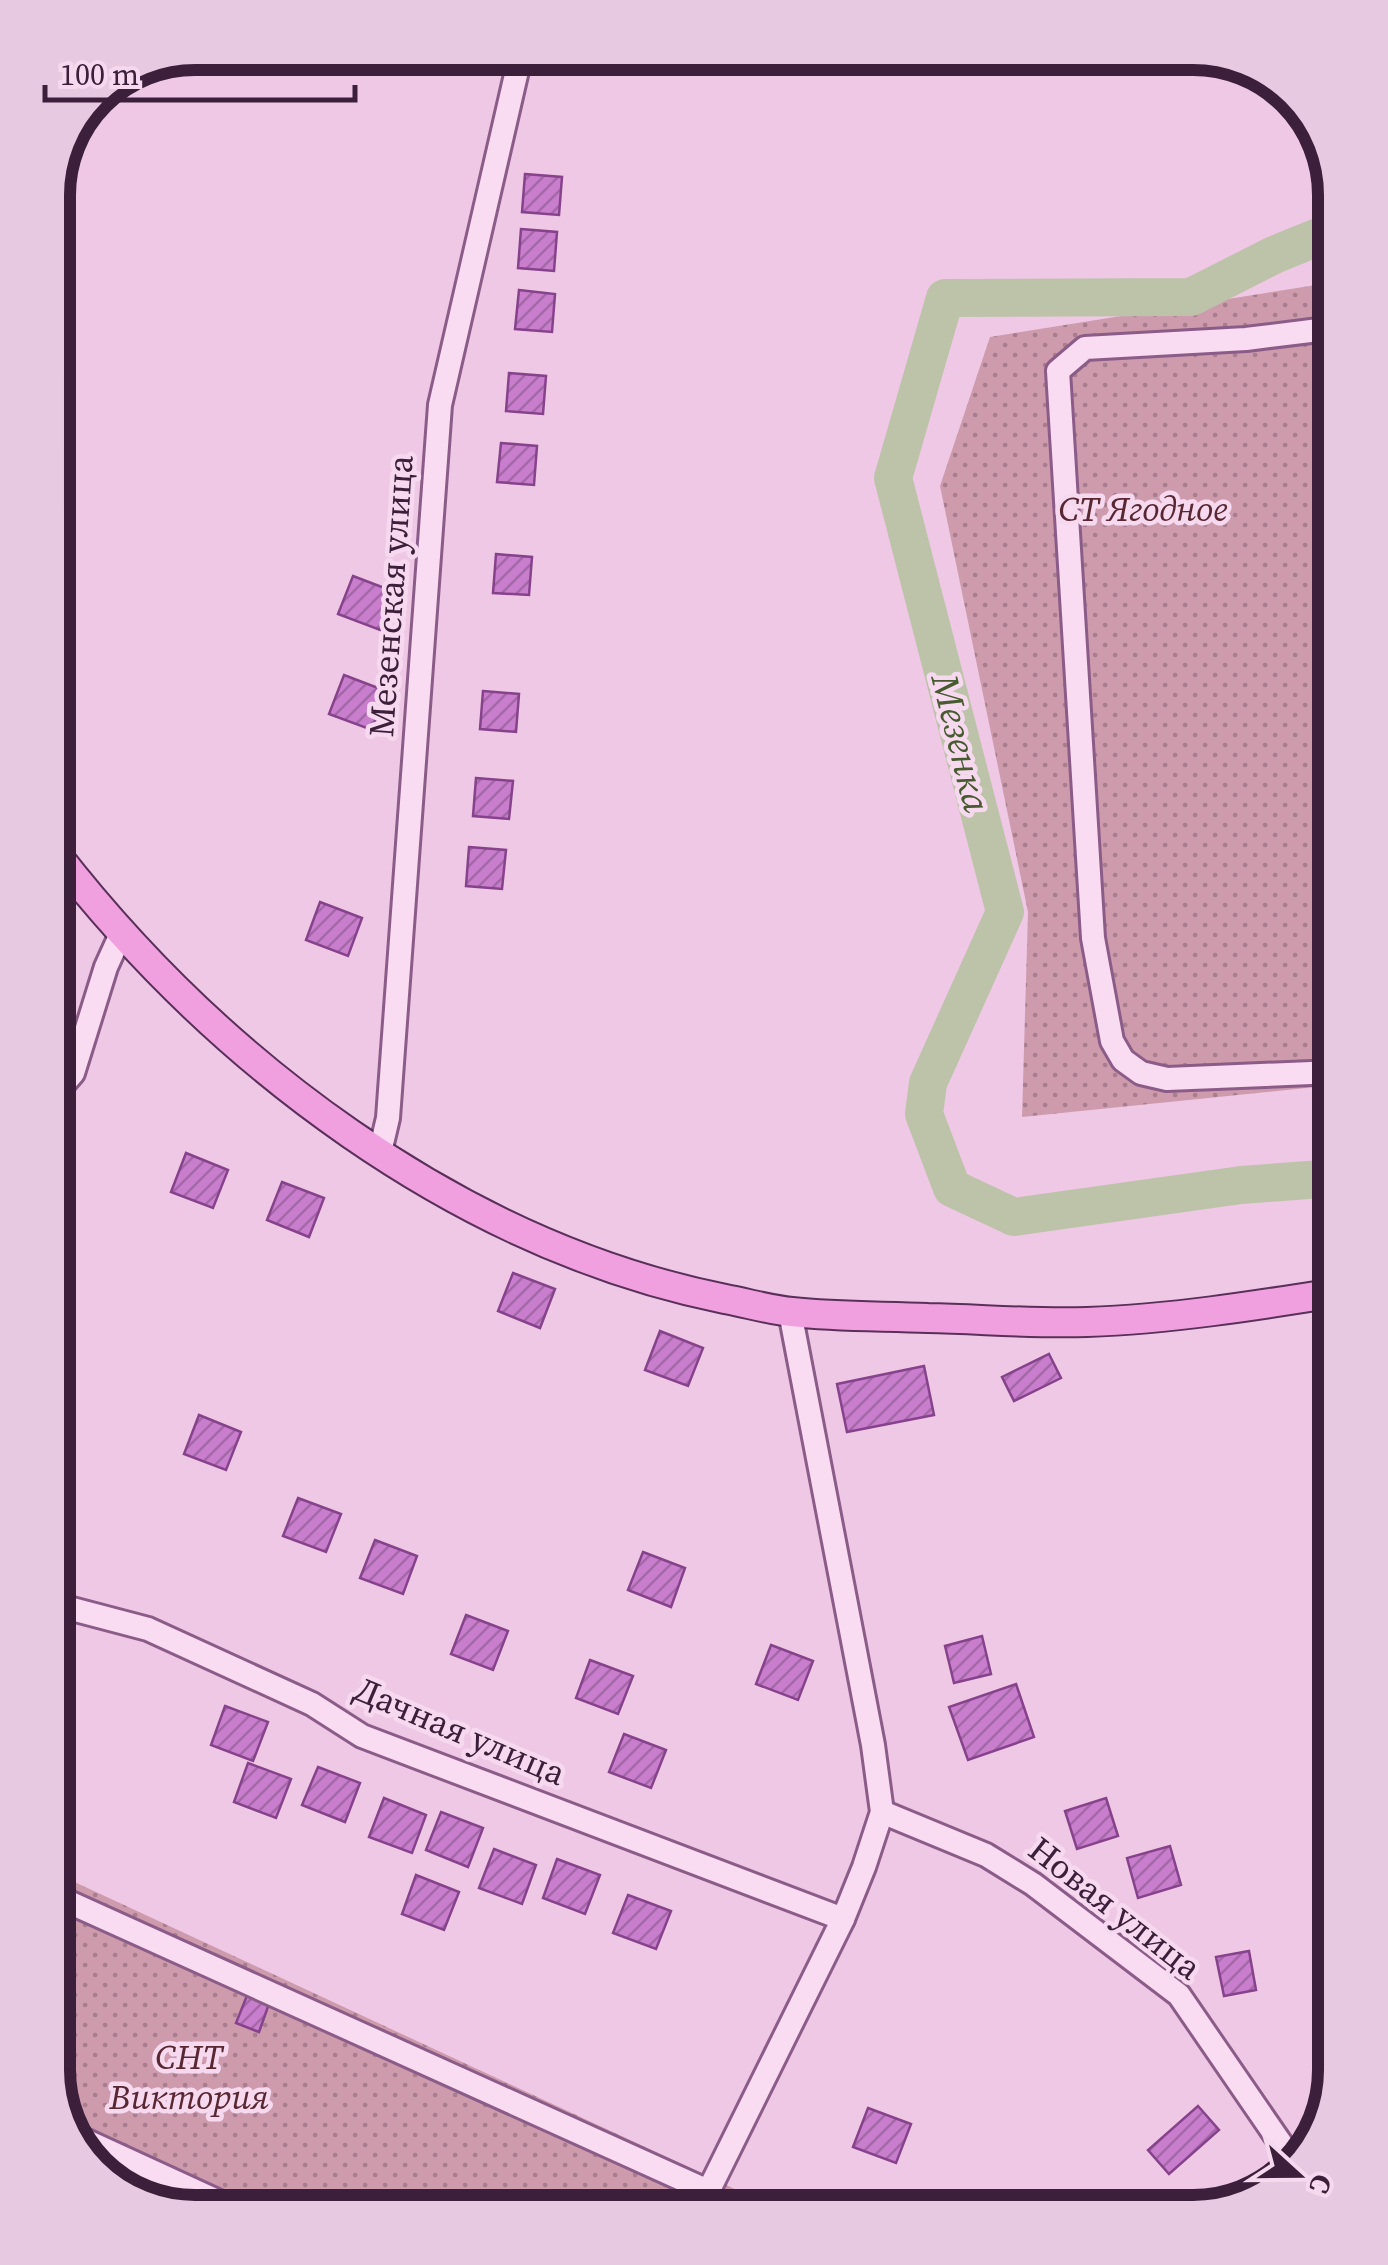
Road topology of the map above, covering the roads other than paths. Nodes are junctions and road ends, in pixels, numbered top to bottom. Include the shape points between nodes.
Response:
1 (517, 70) edge
2 (1318, 330) edge
3 (70, 871) edge
4 (121, 934) junction
5 (1318, 1073) edge
6 (70, 1076) edge
7 (380, 1152) junction
8 (1318, 1296) edge
9 (790, 1312) junction
10 (70, 1609) edge
11 (882, 1812) junction
12 (70, 1903) edge
13 (843, 1919) junction
14 (1268, 2125) edge
15 (95, 2145) edge
16 (204, 2195) edge
17 (688, 2195) edge
18 (706, 2195) edge

1 - 7 street, Мезенская улица via 440,405 388,1118
2 - 5 street via 1085,348 1058,370 1093,938 1112,1041 1141,1074 1167,1079
3 - 4 main road
4 - 6 street
4 - 7 main road via 271,1076
7 - 9 main road via 557,1248 644,1279
8 - 9 main road via 1086,1322
9 - 11 street
10 - 13 street, Дачная улица via 148,1629 312,1704 362,1736
11 - 13 street
11 - 14 street, Новая улица via 986,1855 1034,1884 1179,1995
12 - 17 street
13 - 18 street
15 - 16 street

